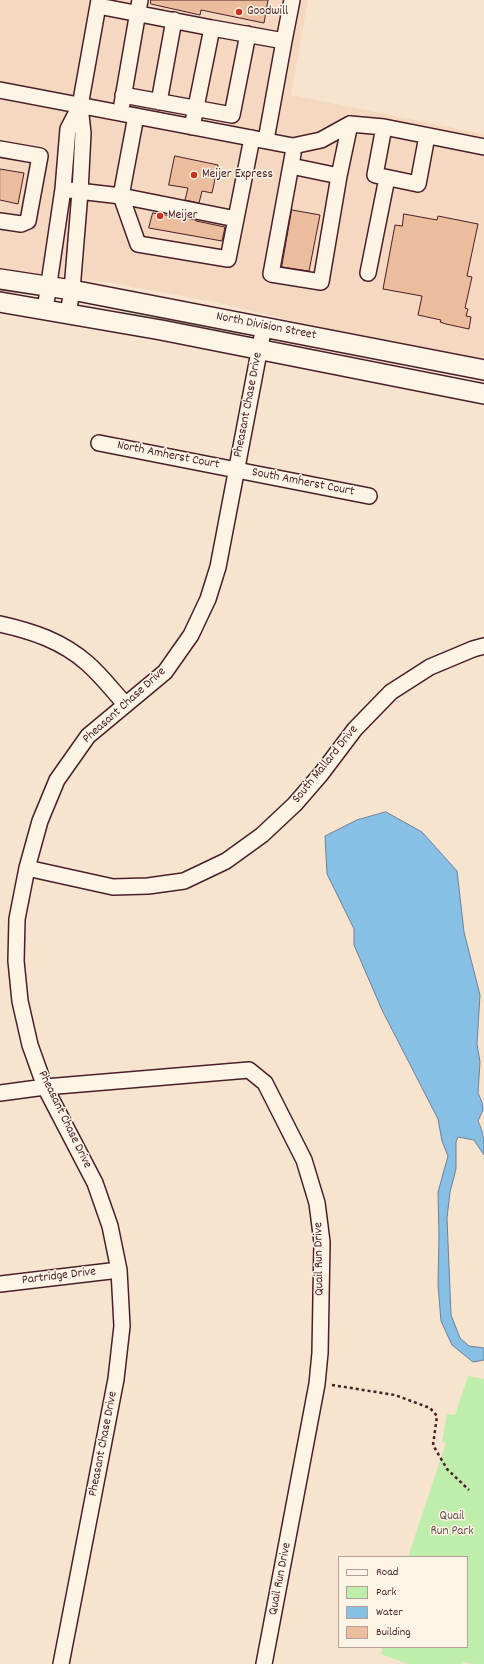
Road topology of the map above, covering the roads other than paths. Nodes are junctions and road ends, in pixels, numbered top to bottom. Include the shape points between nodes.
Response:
1 (292, 0) edge
2 (99, 3) edge
3 (138, 4) edge
4 (174, 20) junction
5 (212, 28) junction
6 (248, 34) junction
7 (284, 41) junction
8 (0, 90) edge
9 (123, 95) junction
10 (159, 102) junction
11 (80, 106) junction
12 (196, 108) junction
13 (120, 113) junction
14 (136, 116) junction
15 (350, 124) junction
16 (192, 126) junction
17 (384, 127) junction
18 (427, 136) junction
19 (259, 139) junction
20 (293, 146) junction
21 (484, 146) edge
22 (0, 149) edge
23 (291, 166) junction
24 (339, 176) junction
25 (387, 178) junction
26 (63, 189) junction
27 (80, 192) junction
28 (120, 196) junction
29 (236, 218) junction
30 (0, 221) edge
31 (368, 273) dead end
32 (0, 279) edge
33 (48, 286) junction
34 (72, 290) junction
35 (0, 302) edge
36 (45, 310) junction
37 (68, 314) junction
38 (264, 326) junction
39 (259, 349) junction
40 (484, 370) edge
41 (484, 394) edge
42 (99, 443) dead end
43 (236, 469) junction
44 (369, 496) dead end
45 (0, 624) edge
46 (484, 646) edge
47 (125, 704) junction
48 (27, 868) junction
49 (45, 1087) junction
50 (0, 1093) edge
51 (119, 1270) junction
52 (0, 1284) edge
53 (61, 1664) edge
54 (264, 1664) edge

1 - 7 street
2 - 3 street
2 - 11 street
3 - 4 street
3 - 9 street
4 - 5 street
4 - 10 street
5 - 6 street
5 - 12 street
6 - 7 street
6 - 12 street via 232,115
7 - 19 street
8 - 11 street
9 - 10 street
9 - 13 street
10 - 12 street
11 - 13 street
11 - 26 street via 68,128
11 - 27 street via 83,132
12 - 16 street
13 - 14 street
14 - 16 street
14 - 28 street
15 - 17 street
15 - 20 street via 321,140
15 - 24 street
16 - 19 street
17 - 18 street
17 - 25 street via 375,175
18 - 21 street
18 - 25 street via 418,184
19 - 20 street
19 - 29 street
20 - 23 street
22 - 30 street via 40,156 28,221 21,224
23 - 24 street
23 - 24 street via 271,274 320,282
25 - 31 street
26 - 27 street
26 - 33 street
27 - 28 street
27 - 34 street
28 - 29 street
28 - 29 street via 138,244 228,259
32 - 33 main road, North Division Street
33 - 34 main road, North Division Street
33 - 36 street
34 - 37 street
34 - 38 main road, North Division Street
35 - 36 main road, North Division Street
36 - 37 main road, North Division Street
37 - 39 main road, North Division Street
38 - 39 street, Pheasant Chase Drive
38 - 40 main road, North Division Street
39 - 41 main road, North Division Street
39 - 43 street, Pheasant Chase Drive
42 - 43 street, North Amherst Court
43 - 44 street, South Amherst Court
43 - 47 street, Pheasant Chase Drive via 218,567 208,598 191,635 165,672
45 - 47 street via 44,636 68,650 87,663
46 - 48 street, South Mallard Drive via 430,667 391,692 355,729 295,804 262,835 226,861 184,881 148,886 113,887
47 - 48 street, Pheasant Chase Drive via 88,736 57,780 40,821
48 - 49 street, Pheasant Chase Drive via 17,919 16,961 20,1002 30,1045
49 - 50 street, Quail Run Drive
49 - 51 street, Pheasant Chase Drive via 95,1183 110,1226
49 - 54 street, Quail Run Drive via 249,1070 265,1083 304,1160 317,1203 322,1242 320,1353 317,1384
51 - 52 street, Partridge Drive
51 - 53 street, Pheasant Chase Drive via 122,1326 116,1379

